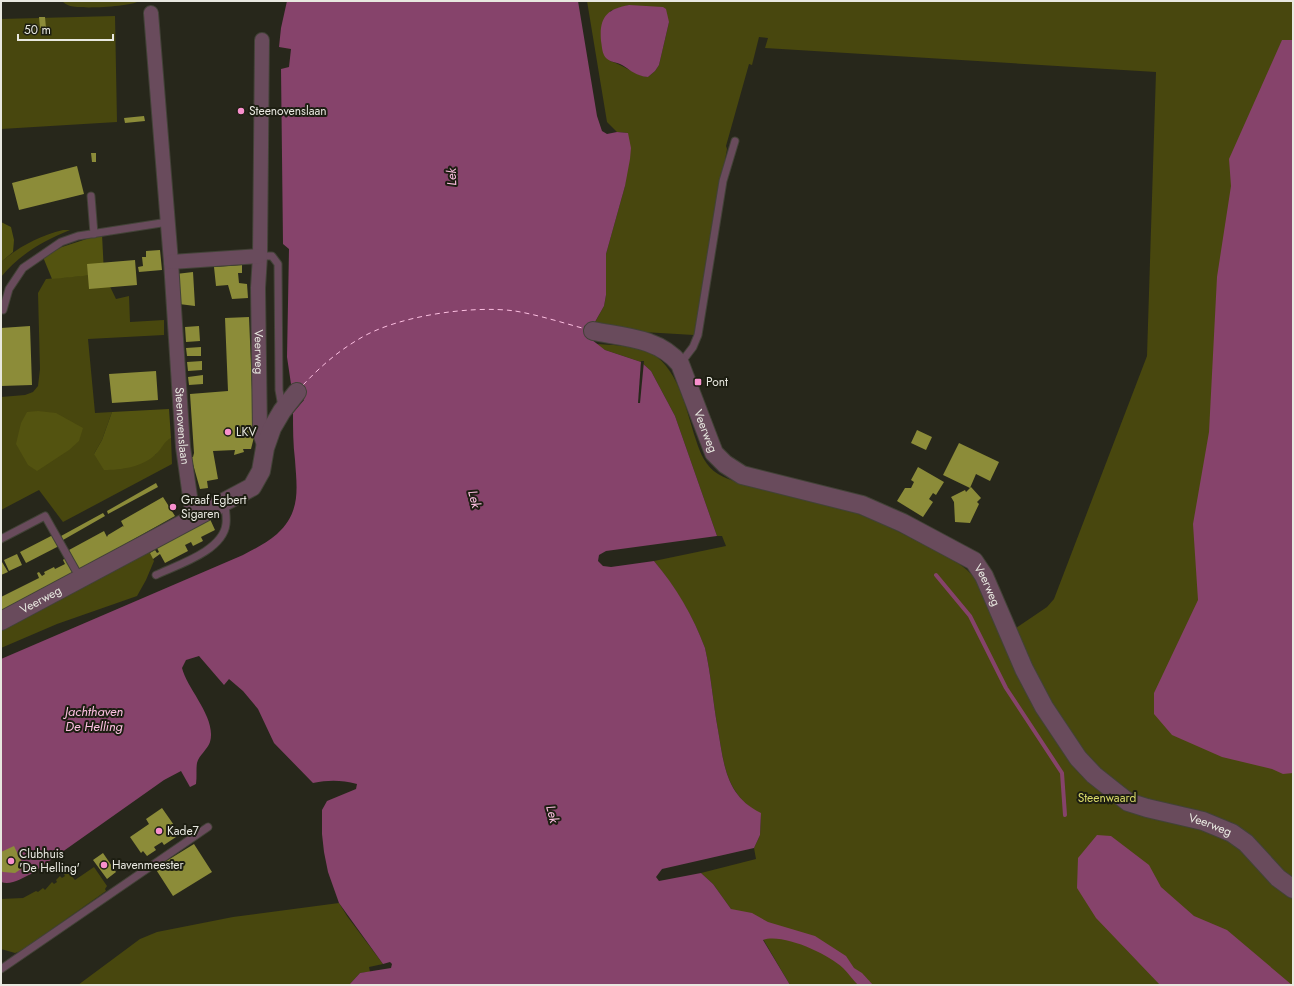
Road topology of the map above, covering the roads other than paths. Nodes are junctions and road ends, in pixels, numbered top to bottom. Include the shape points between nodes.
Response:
1 (151, 13) dead end
2 (262, 40) dead end
3 (735, 141) dead end
4 (91, 196) dead end
5 (168, 222) junction
6 (94, 234) junction
7 (260, 256) junction
8 (171, 262) junction
9 (3, 310) dead end
10 (593, 331) dead end
11 (680, 364) junction
12 (297, 392) dead end
13 (282, 411) junction
14 (265, 448) junction
15 (225, 500) junction
16 (193, 518) junction
17 (1, 539) edge
18 (156, 575) dead end
19 (80, 579) junction
20 (1, 621) edge
21 (208, 827) dead end
22 (1293, 889) edge
23 (1, 959) edge
24 (3, 967) edge

1 - 5 street, Steenovenslaan
2 - 7 street
3 - 11 lane via 723,181 698,335 693,347
4 - 6 lane
5 - 6 lane
5 - 8 street, Steenovenslaan
6 - 9 lane via 61,242 23,268 10,289
7 - 8 street
7 - 13 lane via 272,256 278,264 279,390
7 - 14 street, Veerweg via 260,433
8 - 16 street, Steenovenslaan via 183,447
10 - 11 street, Veerweg via 653,343 673,355
11 - 22 street, Veerweg via 707,438 714,453 725,464 742,475 862,505 903,523 974,561 984,576 1044,707 1078,758 1094,775 1128,802 1203,821 1226,830 1240,839 1278,878
12 - 13 street, Veerweg
13 - 14 street, Veerweg
14 - 15 street, Veerweg via 261,471 252,487
15 - 16 street, Veerweg
15 - 18 lane via 226,524 218,541 206,552
16 - 19 street, Veerweg
17 - 19 lane via 45,516
19 - 20 street, Veerweg
21 - 24 lane
23 - 24 lane

